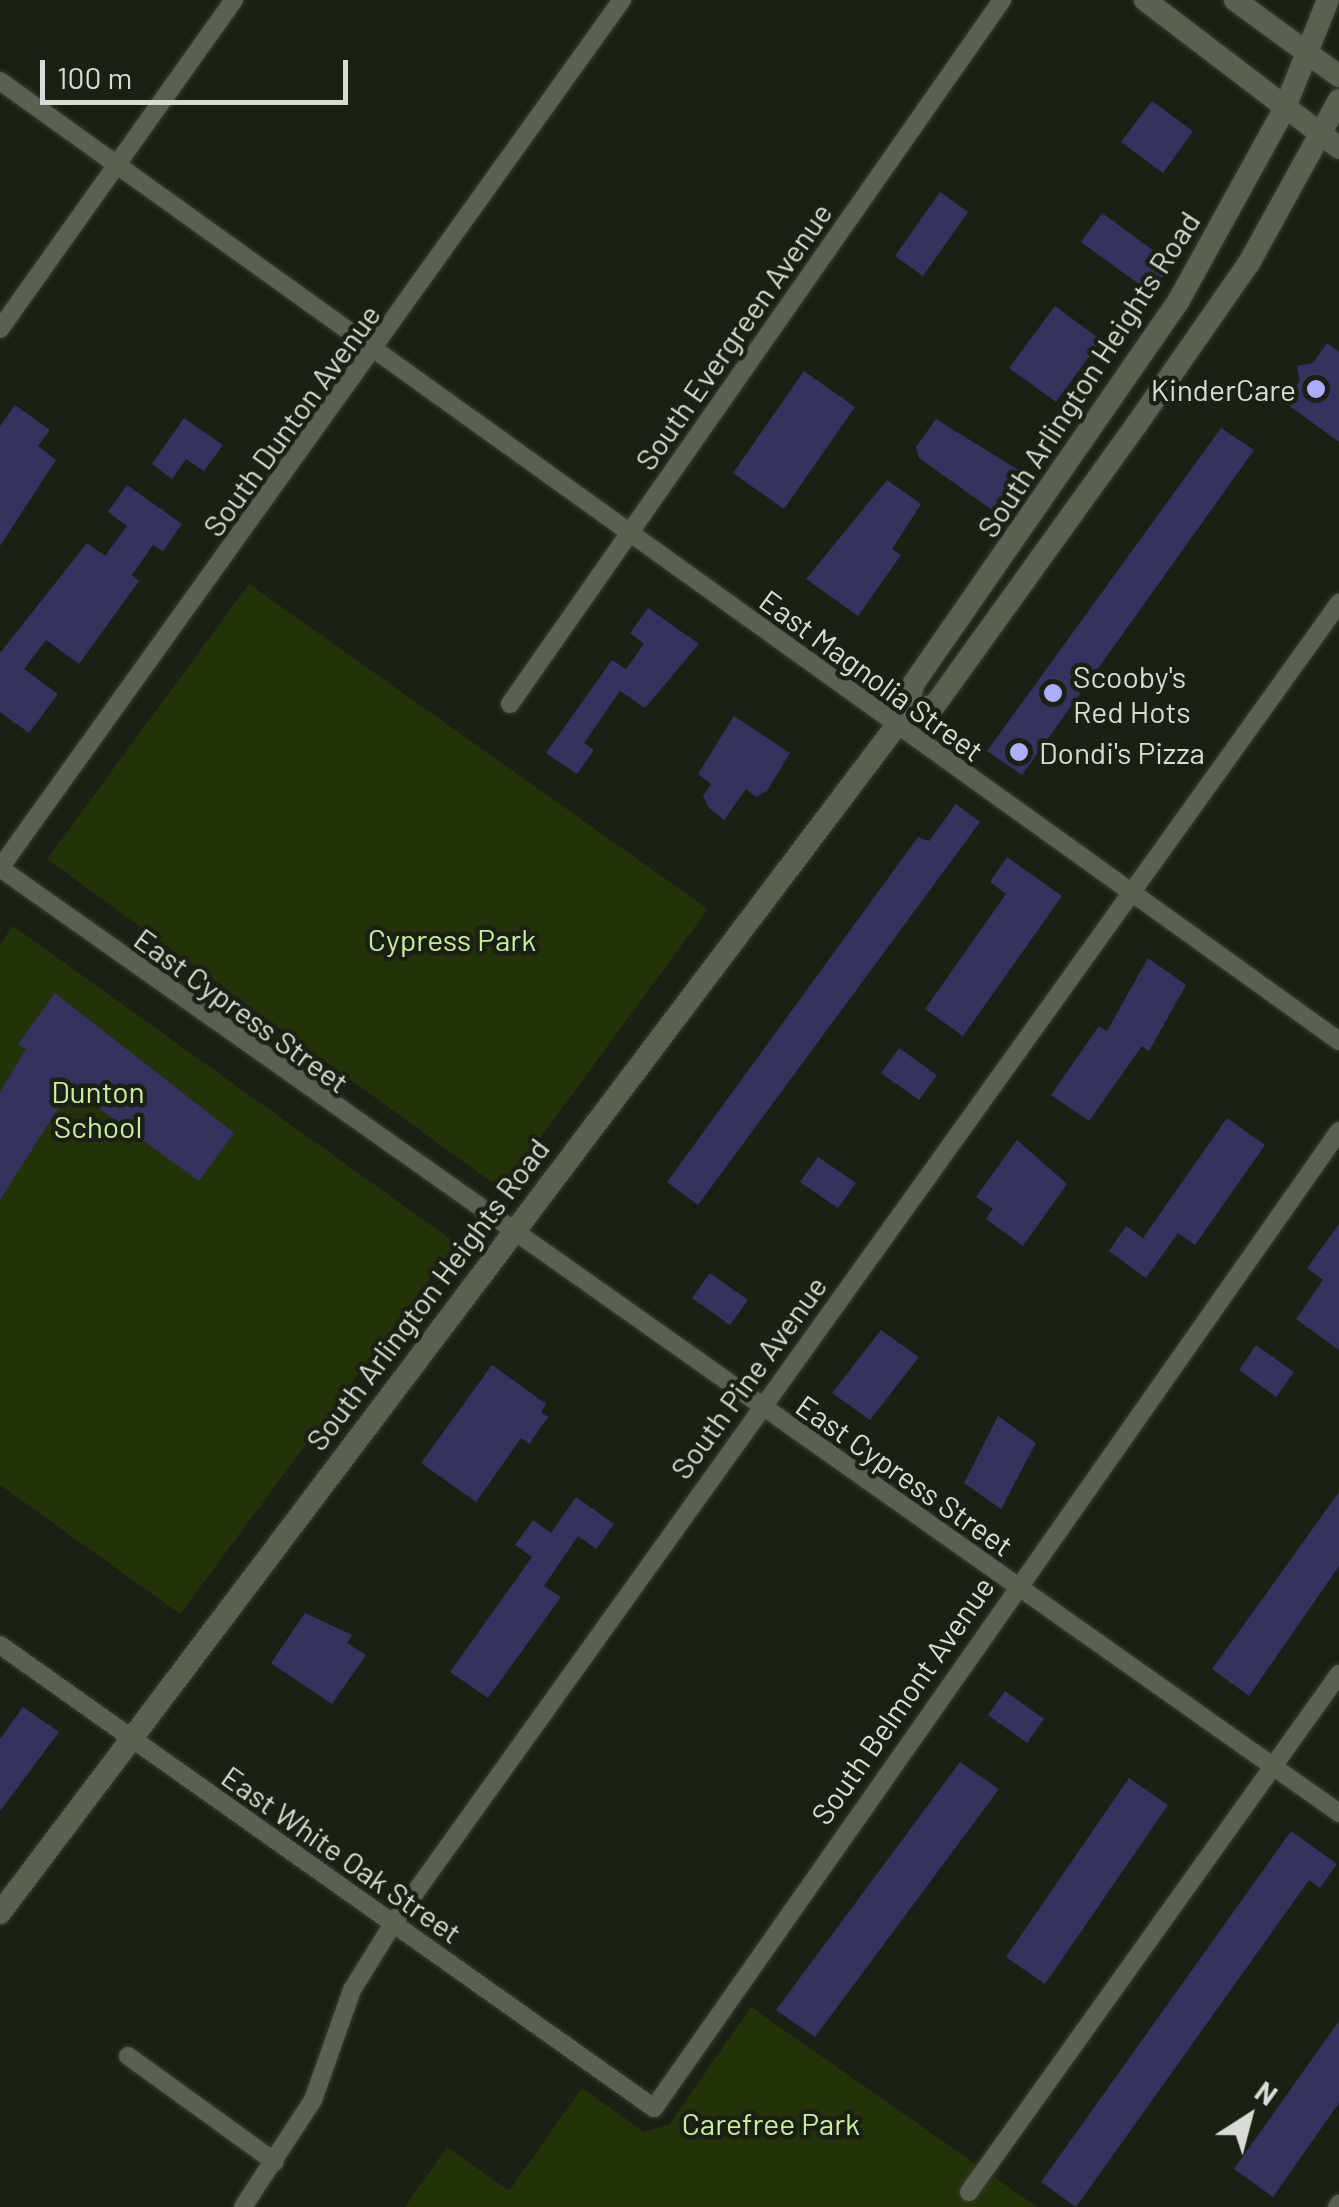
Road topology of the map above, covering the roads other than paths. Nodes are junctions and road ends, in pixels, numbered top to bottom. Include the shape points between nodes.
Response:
1 (234, 0) edge
2 (622, 0) edge
3 (1002, 0) edge
4 (1145, 0) edge
5 (1235, 0) edge
6 (1328, 0) edge
7 (1307, 53) junction
8 (1339, 76) edge
9 (0, 82) edge
10 (1339, 100) edge
11 (1284, 110) junction
12 (1331, 143) edge
13 (116, 167) junction
14 (0, 329) edge
15 (373, 354) junction
16 (627, 535) junction
17 (1339, 604) edge
18 (510, 704) dead end
19 (900, 719) junction
20 (0, 868) edge
21 (1129, 894) junction
22 (1339, 1041) edge
23 (1339, 1131) edge
24 (509, 1232) junction
25 (760, 1407) junction
26 (1015, 1586) junction
27 (0, 1645) edge
28 (1339, 1674) edge
29 (131, 1742) junction
30 (1274, 1767) junction
31 (1339, 1813) edge
32 (0, 1914) edge
33 (394, 1922) junction
34 (128, 2056) dead end
35 (654, 2108) joint
36 (275, 2162) junction
37 (969, 2192) dead end
38 (243, 2207) edge

1 - 13 street
2 - 15 street, South Dunton Avenue
3 - 16 street, South Evergreen Avenue
4 - 11 main road
5 - 7 main road
6 - 7 main road, South Arlington Heights Road
7 - 8 main road
7 - 11 main road, South Arlington Heights Road
9 - 13 street, East Magnolia Street
10 - 12 main road, South Arlington Heights Road
11 - 12 main road
11 - 19 main road, South Arlington Heights Road via 1180,300 914,683
12 - 19 main road, South Arlington Heights Road via 935,705
13 - 14 street
13 - 15 street, East Magnolia Street
15 - 16 street, East Magnolia Street
15 - 20 street, South Dunton Avenue
16 - 18 street, South Evergreen Avenue
16 - 19 street, East Magnolia Street
17 - 21 street, South Pine Avenue
19 - 21 street, East Magnolia Street
19 - 24 main road, South Arlington Heights Road
20 - 24 street, East Cypress Street
21 - 22 street, East Magnolia Street
21 - 25 street, South Pine Avenue
23 - 26 street, South Belmont Avenue
24 - 25 street, East Cypress Street
24 - 29 main road, South Arlington Heights Road
25 - 26 street, East Cypress Street
25 - 33 street, South Pine Avenue
26 - 30 street, East Cypress Street
26 - 35 street, South Belmont Avenue
27 - 29 street, East White Oak Street
28 - 30 street
29 - 32 main road, South Arlington Heights Road
29 - 33 street, East White Oak Street
30 - 31 street, East Cypress Street
30 - 37 street
33 - 35 street, East White Oak Street
33 - 36 street, South Pine Avenue via 352,1990 313,2100
34 - 36 street
36 - 38 street, South Pine Avenue

